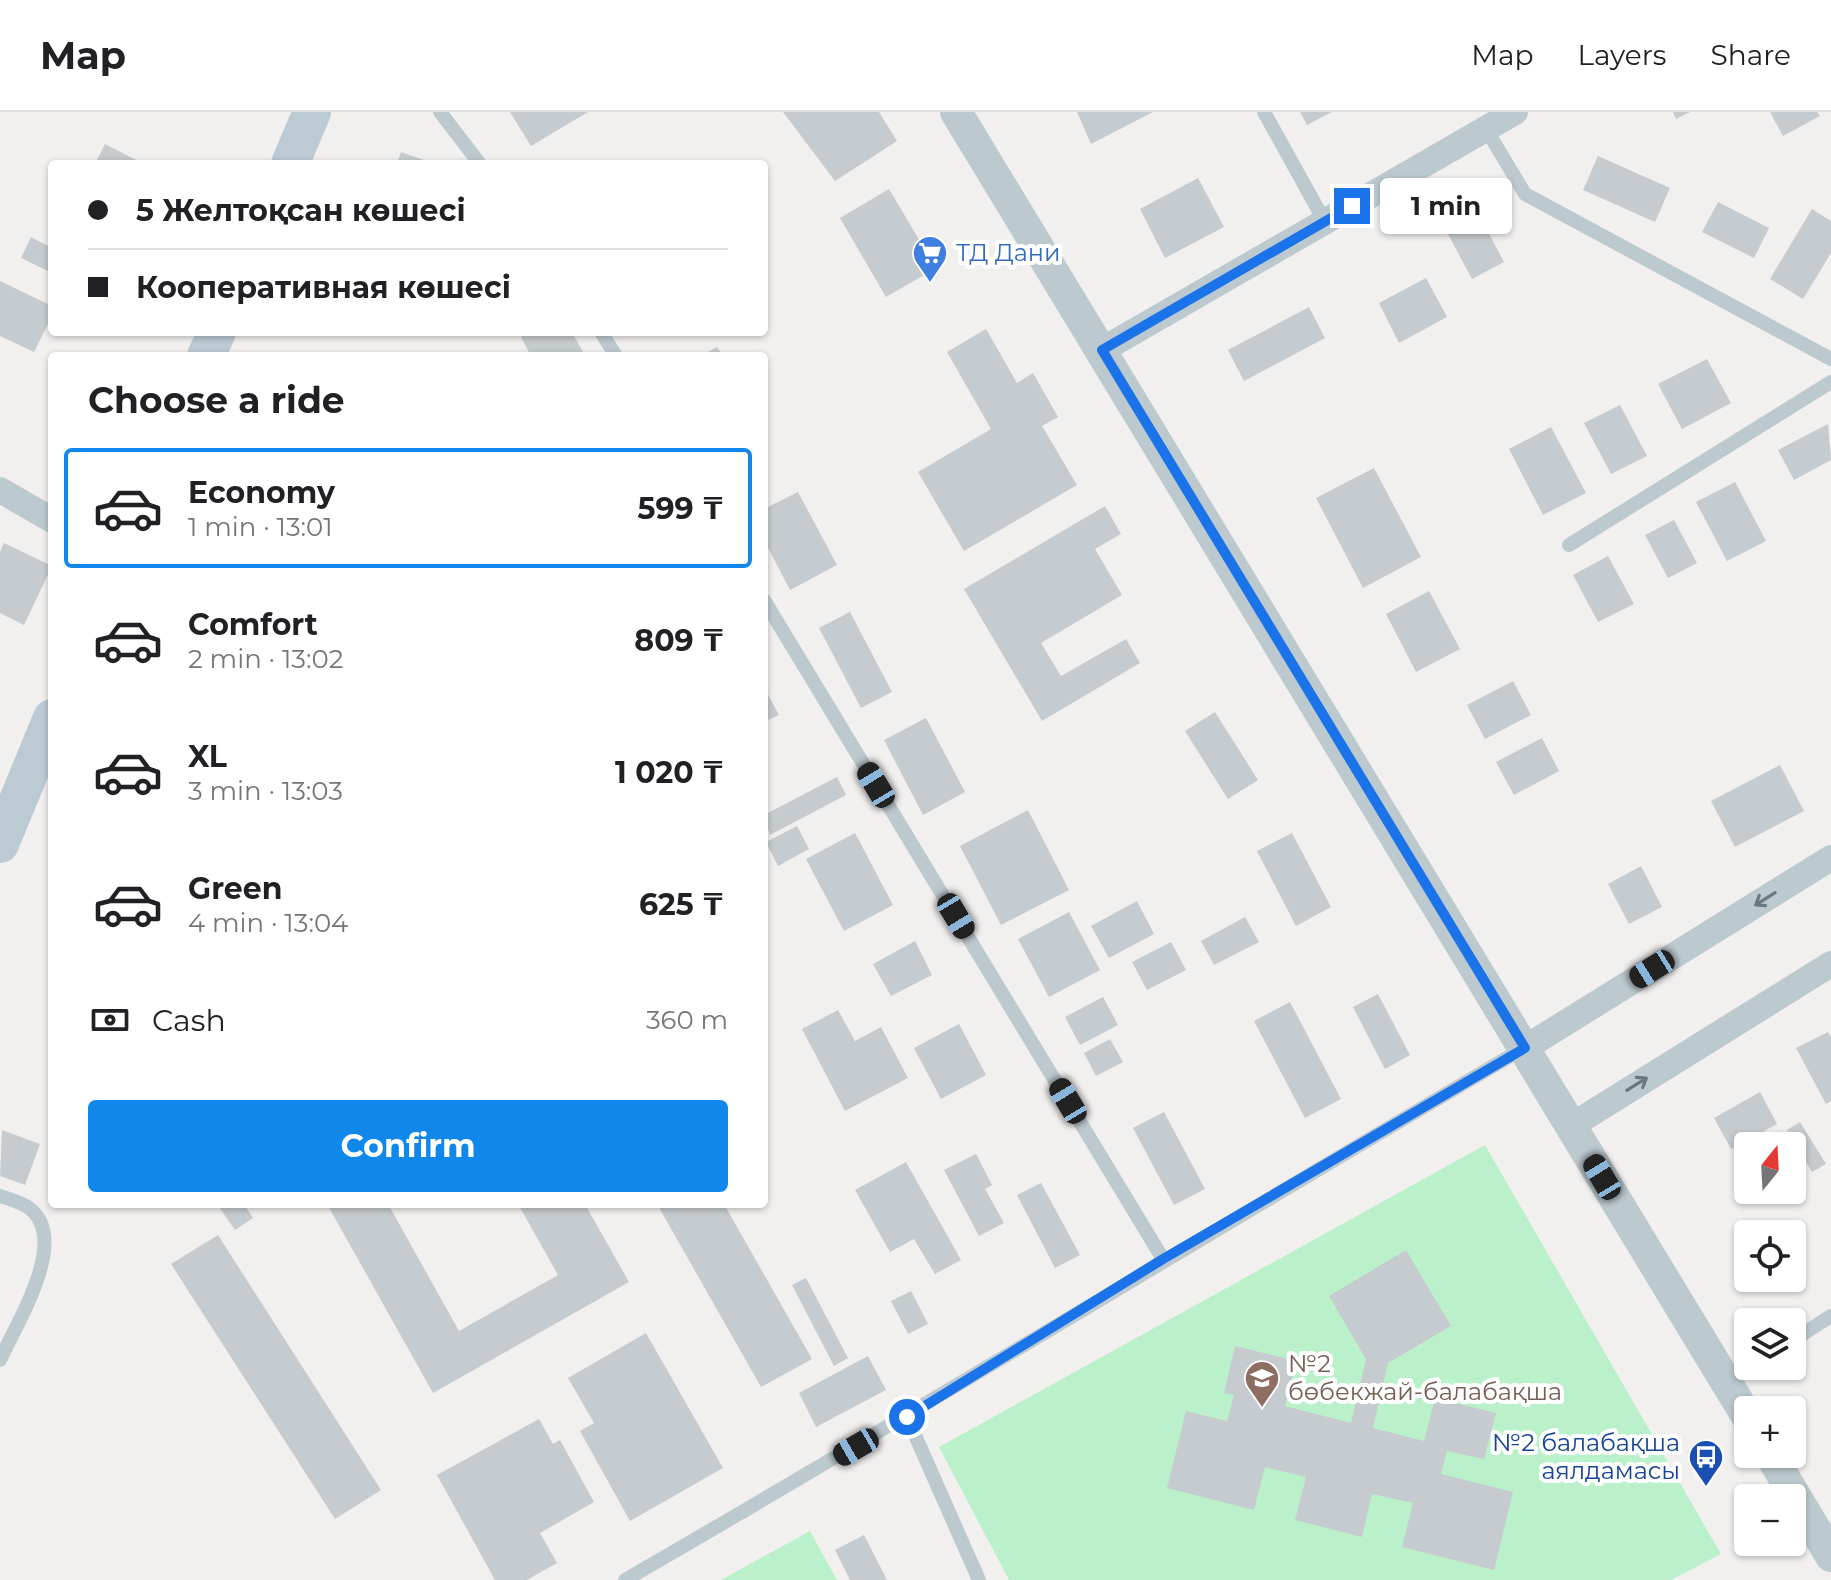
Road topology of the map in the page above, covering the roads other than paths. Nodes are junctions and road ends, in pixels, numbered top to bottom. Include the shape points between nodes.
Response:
1 (312, 112) edge
2 (440, 112) edge
3 (956, 112) edge
4 (1264, 112) edge
5 (1515, 112) edge
6 (1486, 129) junction
7 (292, 160) edge
8 (477, 160) edge
9 (1325, 222) junction
10 (1102, 350) junction
11 (1831, 359) edge
12 (1831, 382) edge
13 (0, 490) edge
14 (48, 518) edge
15 (1569, 545) dead end
16 (768, 607) edge
17 (48, 728) edge
18 (0, 844) edge
19 (1831, 858) edge
20 (1831, 964) edge
21 (1525, 1048) junction
22 (1571, 1126) junction
23 (0, 1196) edge
24 (1163, 1259) junction
25 (1831, 1316) edge
26 (1806, 1332) edge
27 (0, 1360) edge
28 (1734, 1367) edge
29 (907, 1417) junction
30 (1778, 1468) edge
31 (1831, 1556) edge
32 (625, 1580) edge
33 (979, 1580) edge

1 - 7 main road
2 - 8 lane
3 - 10 street
4 - 9 lane
5 - 6 street
6 - 9 street
6 - 11 lane via 1525,194
9 - 10 street
10 - 21 street
12 - 15 lane
13 - 14 street
16 - 24 lane
17 - 18 main road
19 -> 21 street
22 -> 20 street
21 - 22 street
21 - 24 lane
22 - 28 street
23 - 27 lane via 29,1208 46,1232 44,1263
24 - 29 lane
25 - 26 lane
29 - 32 lane
29 - 33 lane
30 - 31 street

